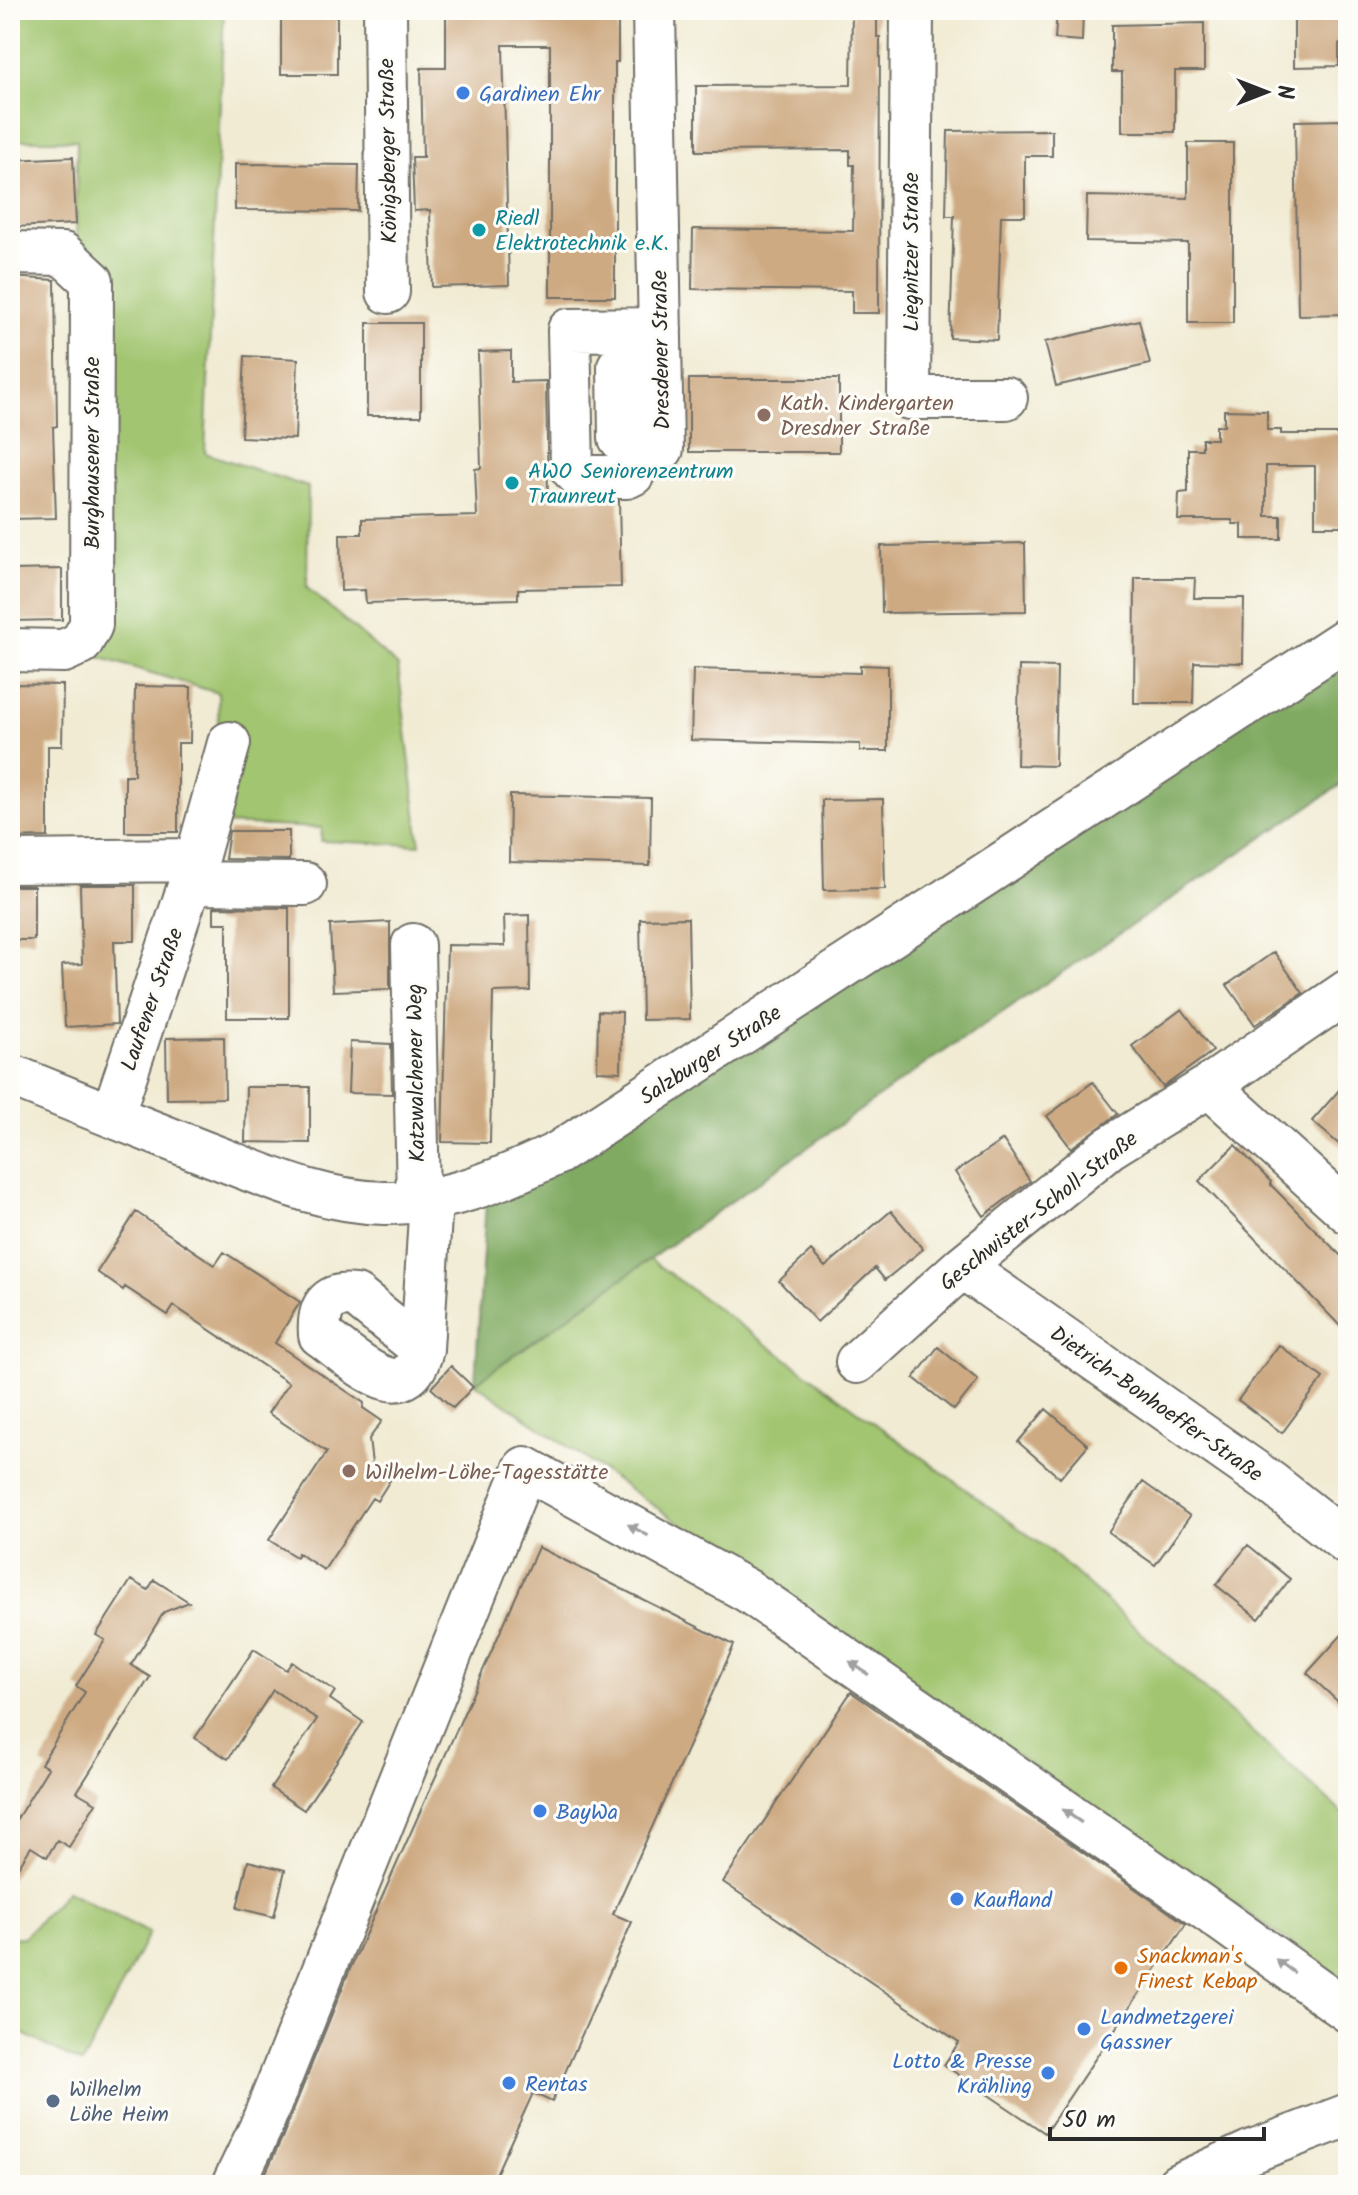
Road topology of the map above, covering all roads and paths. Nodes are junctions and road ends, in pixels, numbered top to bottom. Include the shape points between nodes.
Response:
1 (385, 10) edge
2 (654, 10) edge
3 (912, 10) edge
4 (10, 253) edge
5 (388, 292) dead end
6 (660, 329) junction
7 (1006, 398) dead end
8 (1348, 638) edge
9 (10, 650) edge
10 (229, 743) dead end
11 (10, 862) edge
12 (194, 872) junction
13 (305, 884) dead end
14 (413, 945) dead end
15 (1348, 991) edge
16 (10, 1075) edge
17 (1209, 1086) junction
18 (112, 1116) junction
19 (424, 1200) junction
20 (1348, 1212) edge
21 (962, 1267) junction
22 (422, 1349) dead end
23 (857, 1362) dead end
24 (1348, 1544) edge
25 (1348, 2011) edge
26 (1348, 2115) edge
27 (233, 2185) edge
28 (1178, 2185) edge

1 - 5 street, Königsberger Straße
2 - 6 street, Dresdener Straße
3 - 7 street, Liegnitzer Straße via 909,398
4 - 9 street, Burghausener Straße via 63,254 92,281 92,328 91,625 81,643 64,651
6 - 6 street, Dresdener Straße via 652,450 627,477 580,477 572,469 569,330
8 - 19 street, Salzburger Straße via 558,1153 500,1180
10 - 12 street, Laufener Straße
11 - 12 street
12 - 13 street
12 - 18 street, Laufener Straße
14 - 19 street, Katzwalchener Weg
15 - 17 street, Geschwister-Scholl-Straße
16 - 18 street, Salzburger Straße
17 - 20 street
17 - 21 street, Geschwister-Scholl-Straße via 1109,1148
18 - 19 street, Salzburger Straße via 313,1194 386,1203
19 - 22 street, Katzwalchener Weg
21 - 23 street, Geschwister-Scholl-Straße
21 - 24 street, Dietrich-Bonhoeffer-Straße via 1271,1483
25 -> 27 street via 748,1591 525,1468
26 - 28 street

